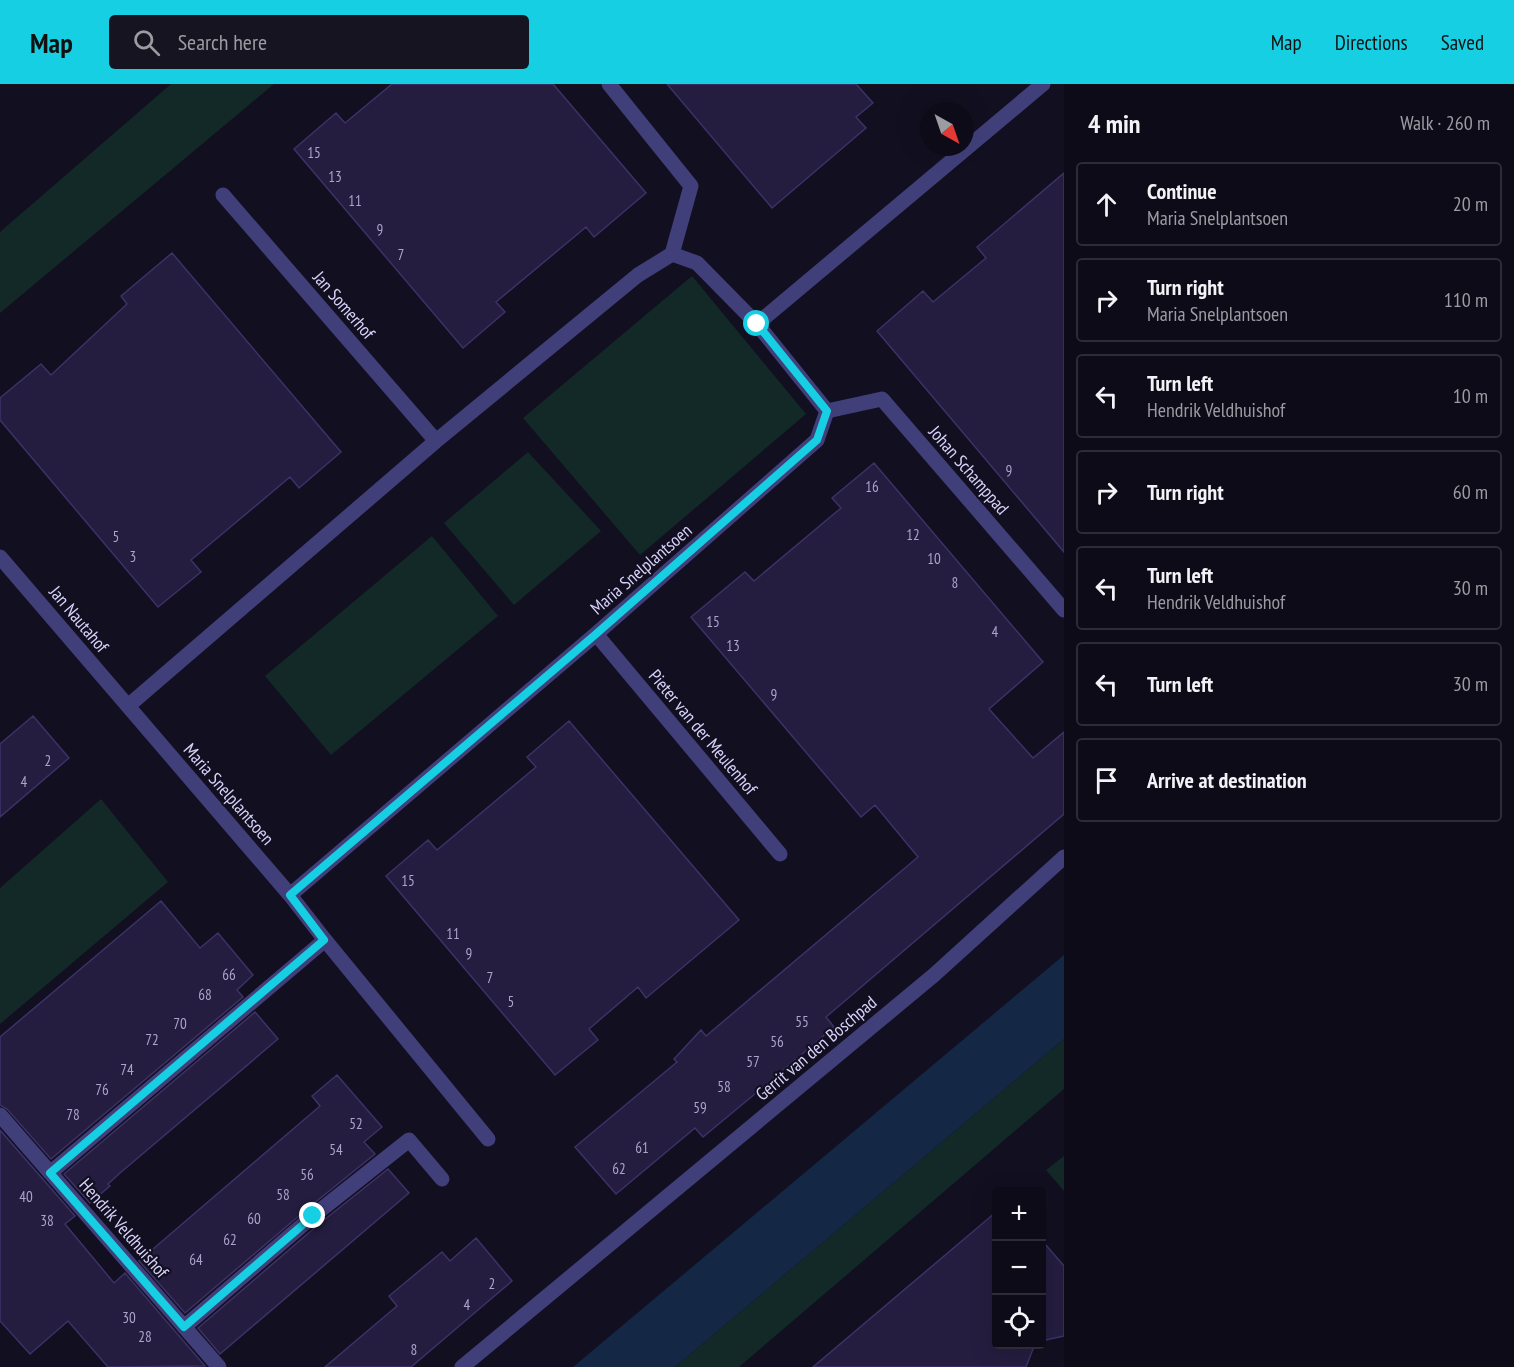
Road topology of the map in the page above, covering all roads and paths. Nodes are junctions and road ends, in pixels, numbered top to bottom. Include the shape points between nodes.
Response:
1 (609, 84) edge
2 (1043, 84) edge
3 (223, 195) dead end
4 (672, 254) junction
5 (757, 324) junction
6 (827, 411) junction
7 (436, 441) junction
8 (0, 557) edge
9 (1064, 610) edge
10 (596, 634) junction
11 (128, 706) junction
12 (780, 854) dead end
13 (1064, 857) edge
14 (290, 895) junction
15 (324, 940) junction
16 (0, 1114) edge
17 (488, 1139) dead end
18 (50, 1173) junction
19 (442, 1179) dead end
20 (184, 1327) junction
21 (219, 1367) edge
22 (462, 1367) edge

1 - 4 street via 691,186
2 - 5 street
3 - 7 street, Jan Somerhof
4 - 5 street via 697,263
4 - 7 street via 638,274
5 - 6 street
6 - 9 street, Johan Schamppad via 882,399
6 - 10 street, Maria Snelplantsoen via 817,440
7 - 11 street
8 - 11 street, Jan Nautahof
10 - 12 street, Pieter van der Meulenhof
10 - 14 street, Maria Snelplantsoen
11 - 14 street, Maria Snelplantsoen
13 - 22 street, Gerrit van den Boschpad via 934,975
14 - 15 street
15 - 17 street
15 - 18 street
16 - 18 street, Hendrik Veldhuishof
18 - 20 street, Hendrik Veldhuishof
19 - 20 street via 409,1140
20 - 21 street, Hendrik Veldhuishof

